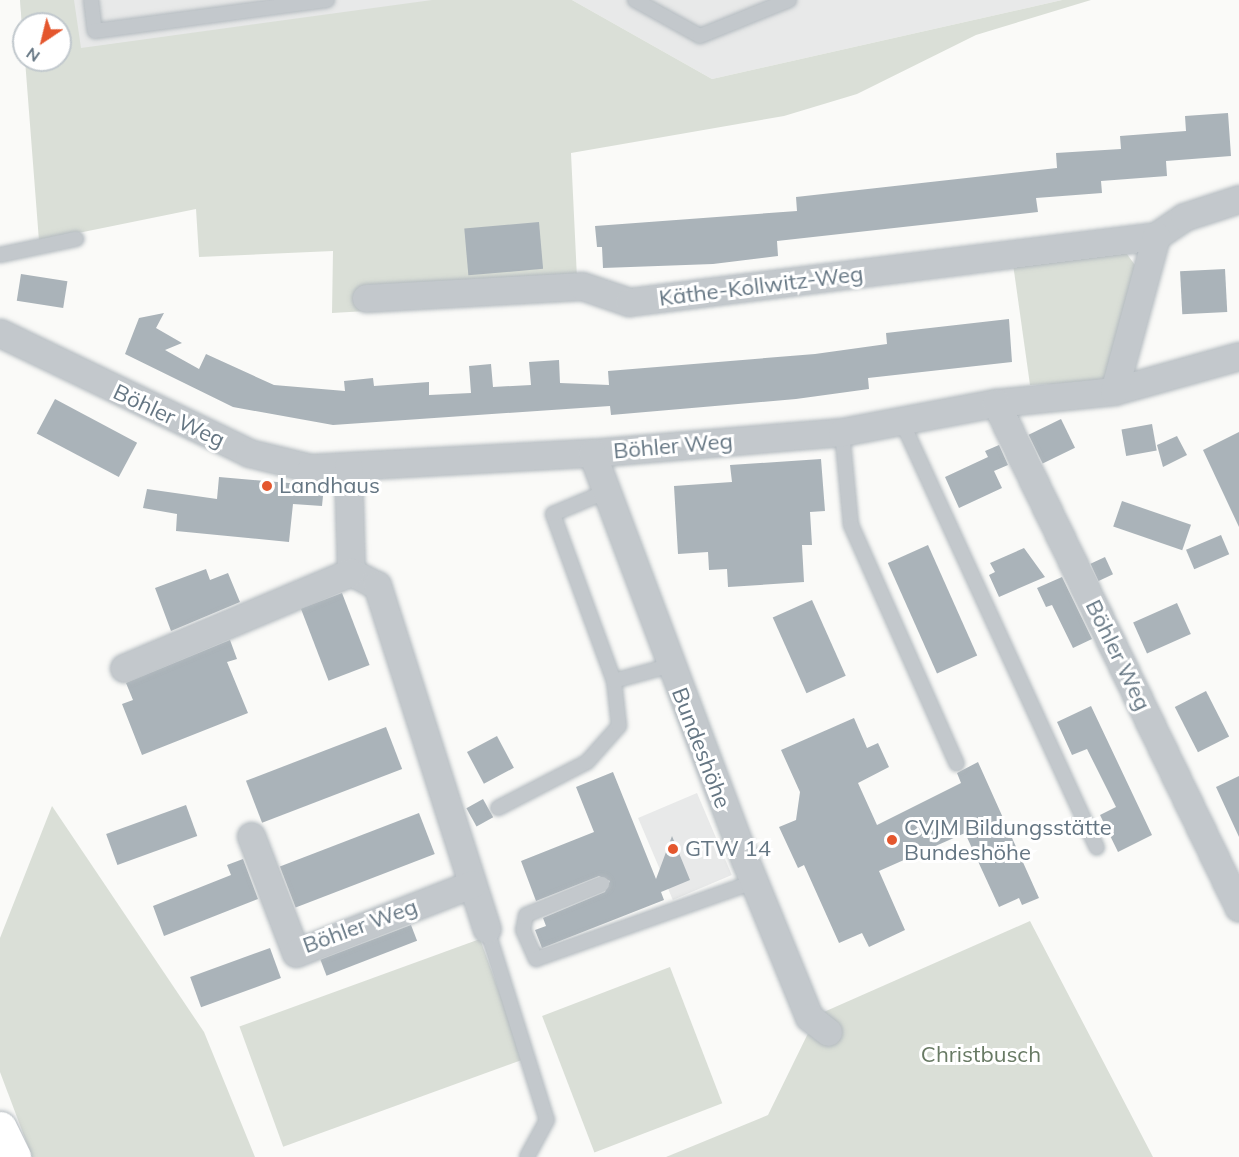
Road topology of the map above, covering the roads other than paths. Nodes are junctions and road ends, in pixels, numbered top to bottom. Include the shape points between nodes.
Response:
1 (92, 0) edge
2 (327, 0) edge
3 (635, 0) edge
4 (789, 0) edge
5 (1239, 199) edge
6 (1156, 236) junction
7 (76, 239) dead end
8 (0, 255) edge
9 (366, 298) dead end
10 (0, 333) edge
11 (1239, 356) edge
12 (1114, 391) junction
13 (996, 403) junction
14 (902, 422) junction
15 (842, 432) junction
16 (592, 453) junction
17 (348, 466) junction
18 (605, 492) junction
19 (351, 572) junction
20 (669, 666) junction
21 (124, 668) dead end
22 (614, 681) junction
23 (957, 764) dead end
24 (498, 808) dead end
25 (251, 836) dead end
26 (1097, 847) dead end
27 (754, 882) junction
28 (472, 884) junction
29 (602, 884) dead end
30 (1239, 908) edge
31 (488, 928) joint
32 (828, 1032) dead end
33 (0, 1128) edge
34 (14, 1157) edge
35 (527, 1157) edge

1 - 2 lane via 95,31
3 - 4 lane via 700,36
5 - 6 street, Käthe-Kollwitz-Weg via 1214,204
6 - 9 street, Käthe-Kollwitz-Weg via 628,302 582,286
6 - 12 street
7 - 8 lane
10 - 17 street, Böhler Weg via 249,453 311,468
11 - 12 street, Böhler Weg
12 - 13 street, Böhler Weg
13 - 14 street, Böhler Weg
13 - 30 street, Böhler Weg
14 - 15 street, Böhler Weg
14 - 26 lane
15 - 16 street, Böhler Weg
15 - 23 lane via 851,525
16 - 17 street, Böhler Weg
16 - 18 street, Bundeshöhe
17 - 19 street
18 - 20 street, Bundeshöhe
18 - 22 lane via 553,514
19 - 21 street
19 - 28 street via 377,585
20 - 22 lane
20 - 27 street, Bundeshöhe
22 - 24 lane via 619,726 605,746 587,762
25 - 28 street, Böhler Weg via 296,953
27 - 29 lane via 536,959 523,930 526,915
27 - 32 street, Bundeshöhe via 808,1017
28 - 31 street
31 - 35 lane via 547,1120
33 - 34 street

